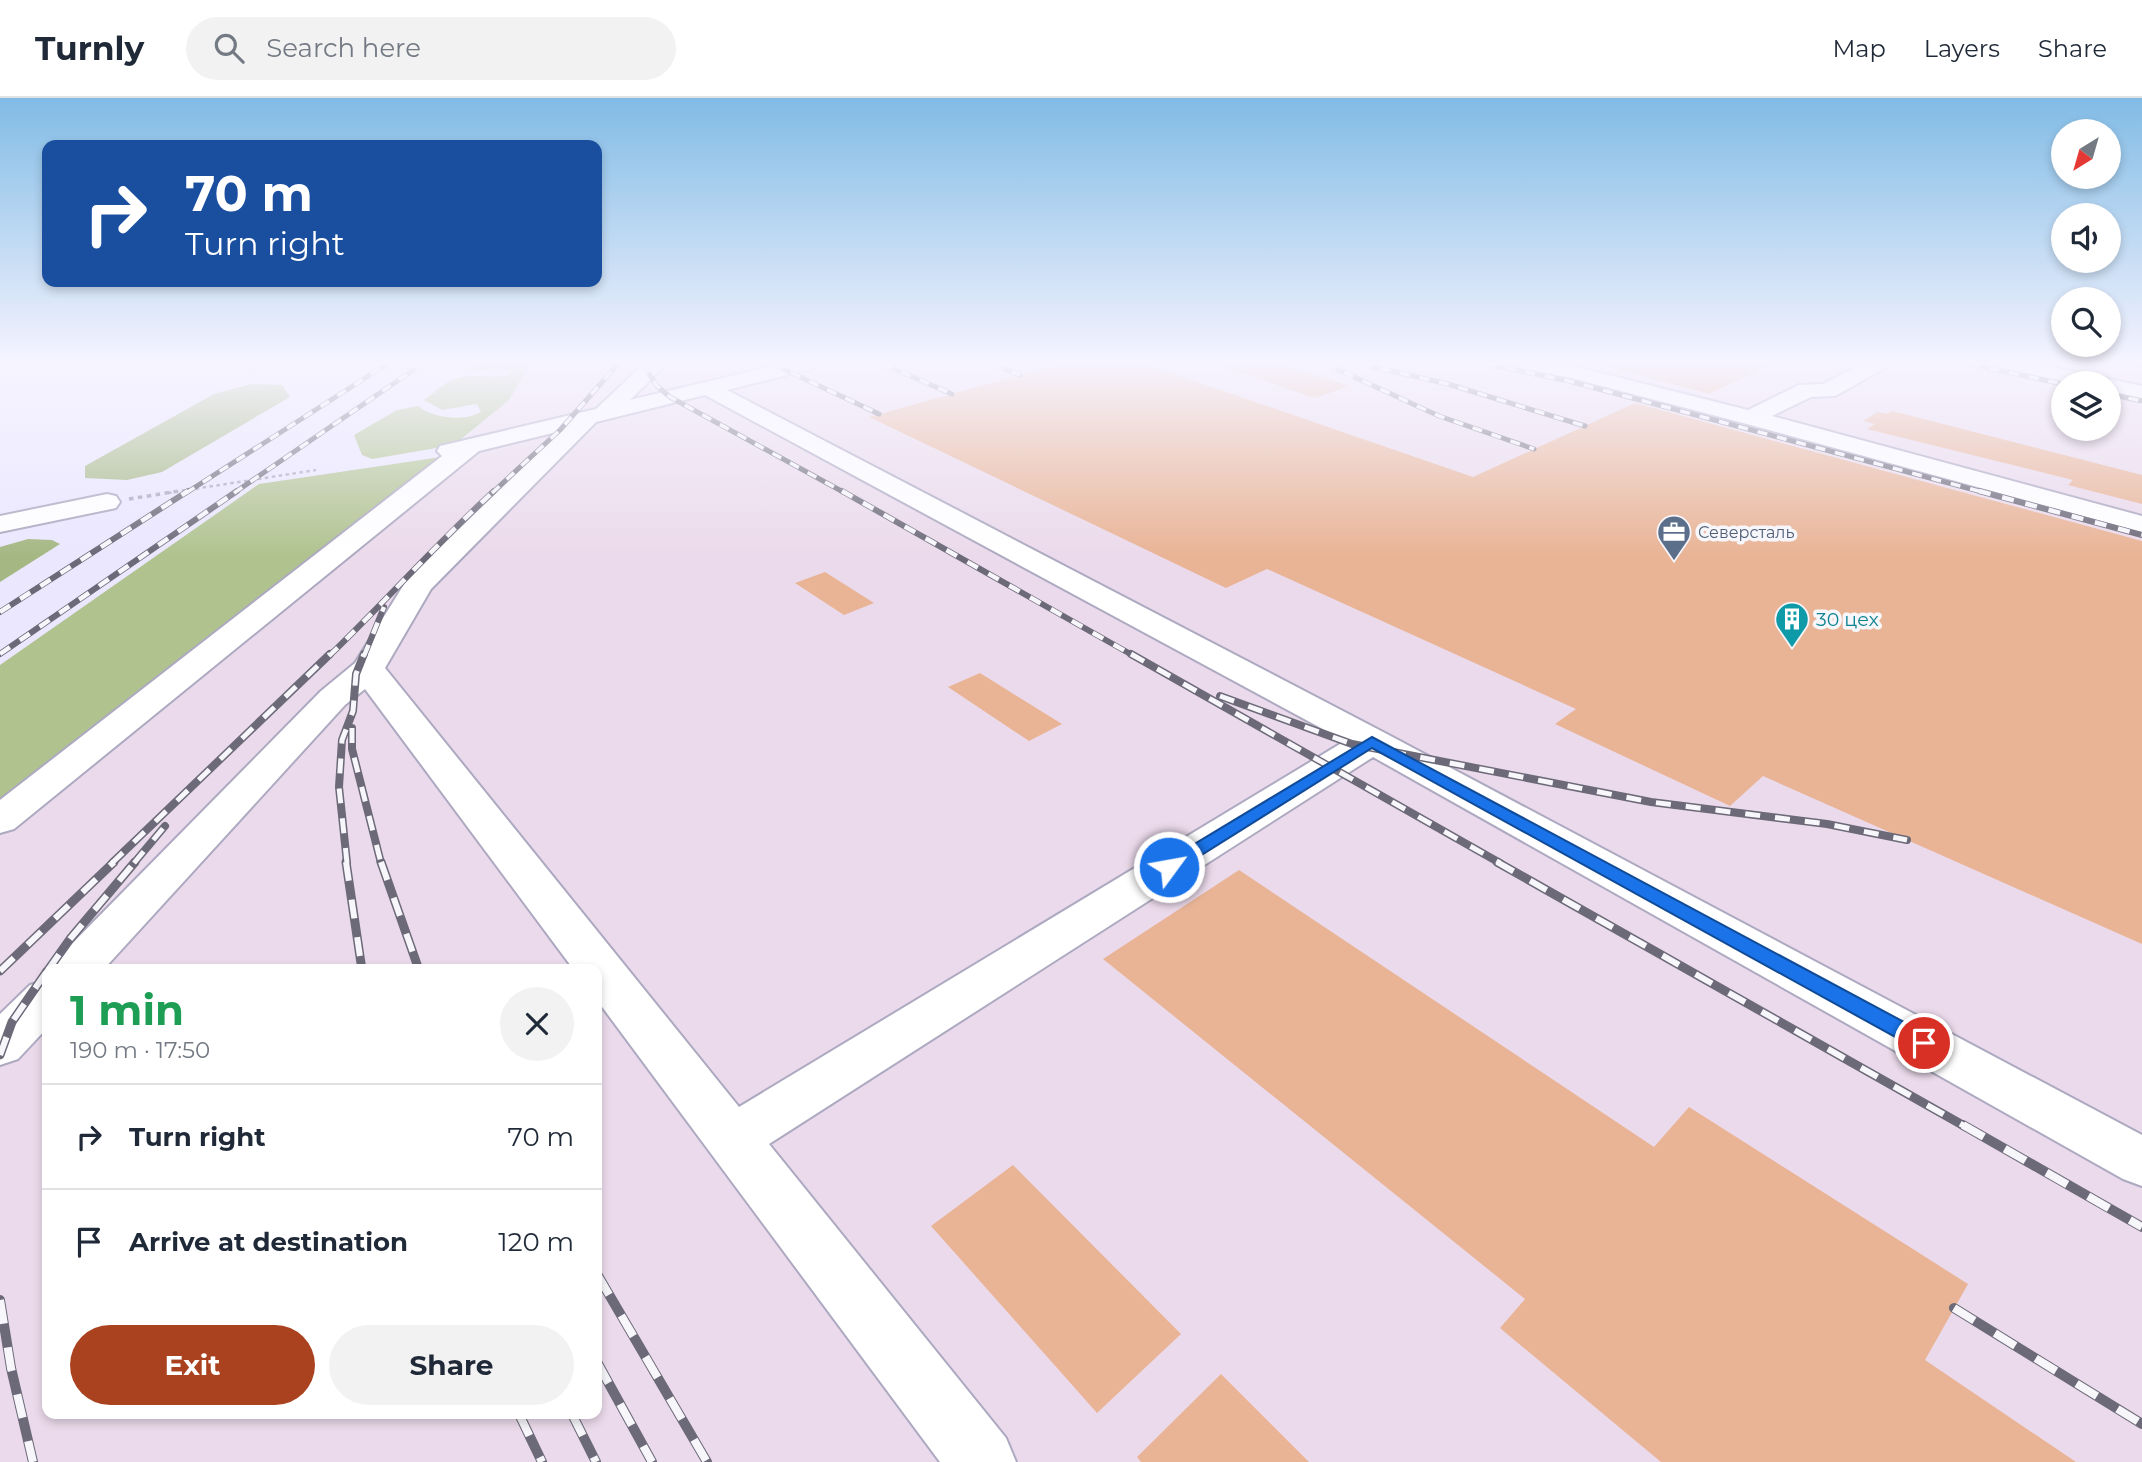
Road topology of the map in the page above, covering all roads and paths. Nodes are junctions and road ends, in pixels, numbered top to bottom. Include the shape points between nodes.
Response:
1 (543, 428) edge
2 (583, 428) edge
3 (782, 428) edge
4 (1787, 428) edge
5 (316, 470) dead end
6 (107, 502) joint
7 (0, 524) edge
8 (2142, 524) edge
9 (368, 669) junction
10 (1372, 741) junction
11 (0, 820) edge
12 (81, 964) edge
13 (596, 964) edge
14 (602, 971) edge
15 (42, 1003) edge
16 (0, 1045) edge
17 (732, 1139) junction
18 (2142, 1162) edge
19 (982, 1462) edge

1 - 11 lane via 459,448
2 - 9 lane via 419,584
3 - 10 lane
4 - 8 lane
5 - 6 path
6 - 7 lane
9 - 12 lane via 333,698
9 - 13 lane
10 - 17 lane
10 - 18 lane
14 - 17 lane
15 - 16 lane
17 - 19 lane

